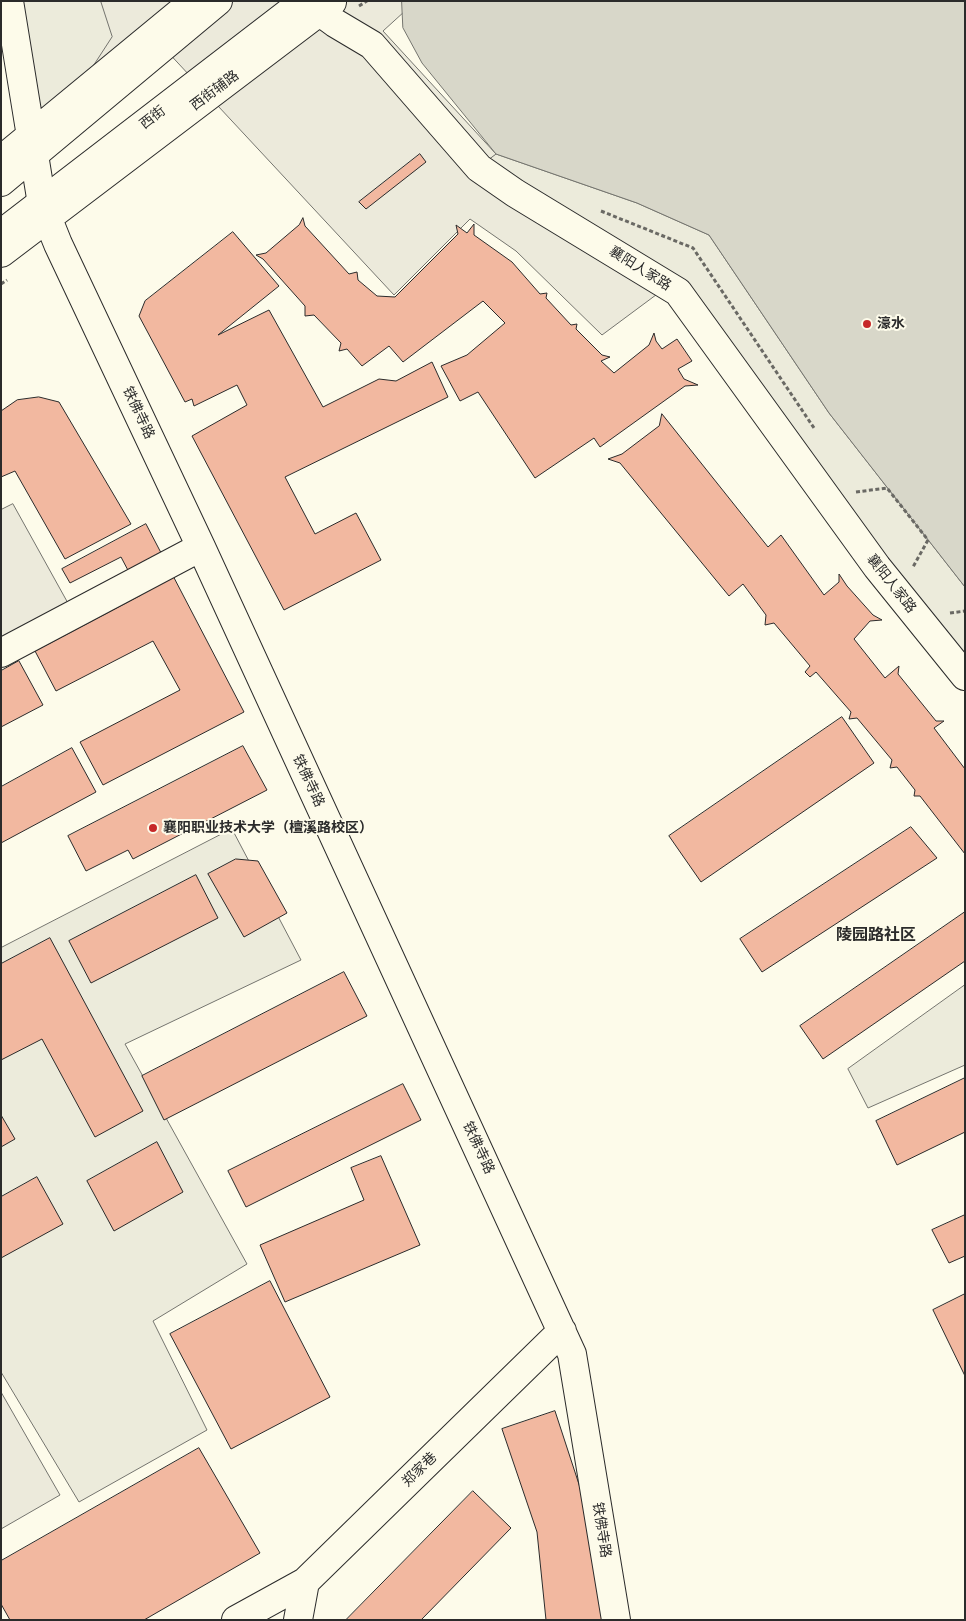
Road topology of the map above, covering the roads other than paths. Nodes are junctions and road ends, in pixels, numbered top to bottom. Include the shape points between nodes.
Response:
1 (9, 1) edge
2 (194, 1) edge
3 (218, 1) edge
4 (315, 4) edge
5 (32, 146) junction
6 (1, 160) edge
7 (1, 182) edge
8 (45, 211) junction
9 (1, 234) edge
10 (1, 253) edge
11 (201, 548) junction
12 (1, 653) edge
13 (965, 676) edge
14 (562, 1331) junction
15 (305, 1582) junction
16 (236, 1620) edge
17 (298, 1620) edge
18 (616, 1620) edge

1 - 5 street, 铁佛寺路
2 - 5 street
3 - 5 street
4 - 8 street, 西街
4 - 13 street, 襄阳人家路 via 372,45 478,168 678,292 877,567
5 - 6 street
5 - 7 street
5 - 8 street, 铁佛寺路
8 - 9 street, 西街
8 - 10 street
8 - 11 street, 铁佛寺路
11 - 12 street
11 - 14 street, 铁佛寺路
14 - 15 street, 郑家巷
14 - 18 street, 铁佛寺路 via 572,1354
15 - 16 street, 郑家巷
15 - 17 street

